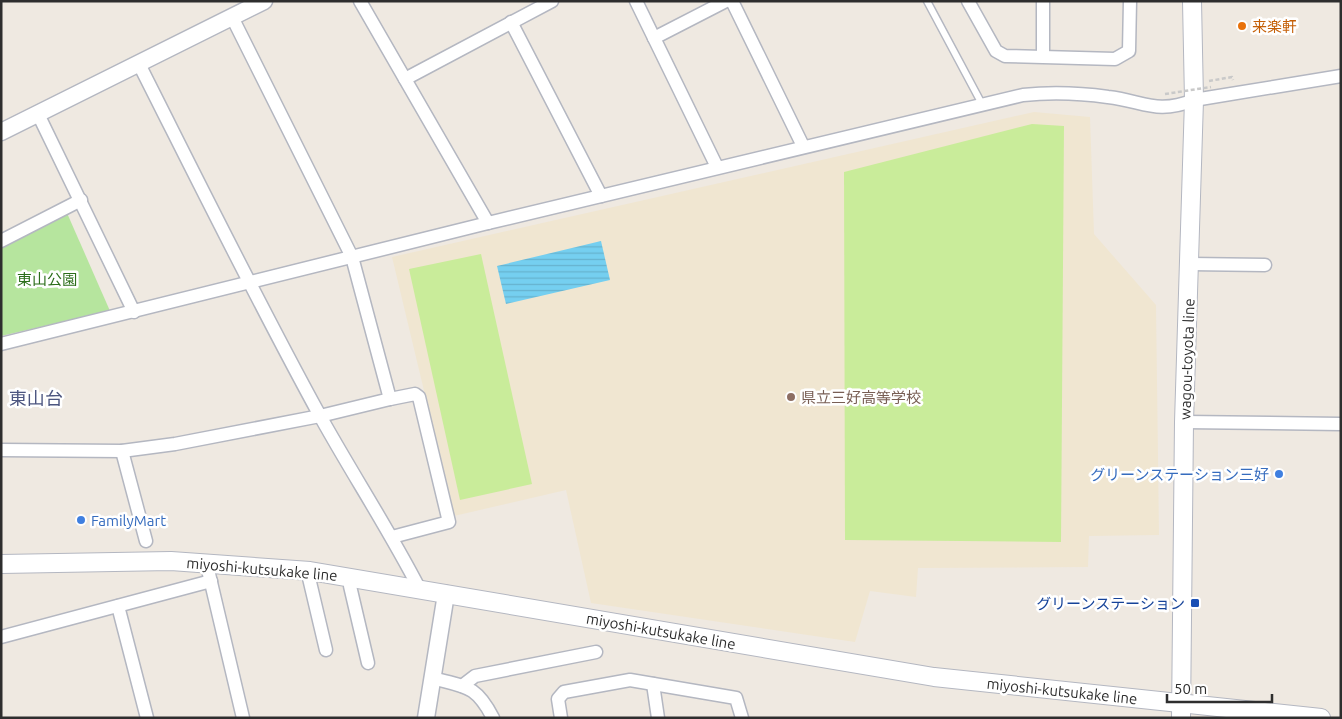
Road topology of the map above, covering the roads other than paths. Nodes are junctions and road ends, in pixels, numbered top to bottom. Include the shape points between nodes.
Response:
1 (264, 1) edge
2 (360, 1) edge
3 (552, 1) edge
4 (636, 1) edge
5 (726, 1) edge
6 (732, 1) edge
7 (927, 1) edge
8 (968, 1) edge
9 (1043, 1) edge
10 (1130, 1) edge
11 (1192, 1) edge
12 (232, 16) junction
13 (511, 22) junction
14 (654, 38) junction
15 (1043, 56) junction
16 (139, 64) junction
17 (1341, 76) edge
18 (405, 79) junction
19 (1194, 100) junction
20 (982, 104) junction
21 (38, 114) junction
22 (1, 132) edge
23 (803, 146) junction
24 (717, 167) junction
25 (602, 196) junction
26 (81, 200) junction
27 (488, 223) junction
28 (1, 241) edge
29 (352, 257) junction
30 (1190, 264) junction
31 (1265, 265) dead end
32 (248, 282) junction
33 (134, 312) junction
34 (1, 344) edge
35 (390, 399) junction
36 (320, 416) junction
37 (1184, 422) junction
38 (1341, 424) edge
39 (1, 450) edge
40 (122, 451) junction
41 (392, 537) junction
42 (146, 541) dead end
43 (209, 562) junction
44 (1, 564) edge
45 (310, 571) junction
46 (353, 578) junction
47 (211, 581) junction
48 (419, 588) junction
49 (446, 594) junction
50 (118, 606) junction
51 (1, 637) edge
52 (326, 650) dead end
53 (596, 652) dead end
54 (368, 663) dead end
55 (432, 678) junction
56 (653, 684) junction
57 (462, 686) junction
58 (1181, 711) edge
59 (147, 718) edge
60 (243, 718) edge
61 (426, 718) edge
62 (493, 718) edge
63 (561, 718) edge
64 (658, 718) edge
65 (742, 718) edge
66 (1321, 718) edge

1 - 12 street
2 - 18 street
3 - 13 street
4 - 14 street
5 - 14 street
6 - 23 street
7 - 20 lane
8 - 15 street via 996,51 1005,56
9 - 15 street
10 - 15 street via 1129,51 1115,59
11 - 19 main road, wagou-toyota line
12 - 16 street
12 - 29 street
13 - 18 street
13 - 25 street
14 - 24 street
16 - 21 street
16 - 32 street
17 - 19 street
18 - 27 street
19 - 20 street via 1176,107 1158,108 1110,97 1061,92 1023,95
19 - 30 main road, wagou-toyota line
20 - 23 street
21 - 22 street
21 - 26 street
23 - 24 street
24 - 25 street
25 - 27 street
26 - 28 street
26 - 33 street
27 - 29 street
29 - 32 street
29 - 35 street
30 - 31 street
30 - 37 main road, wagou-toyota line
32 - 33 street
32 - 36 street
33 - 34 street
35 - 36 street
35 - 41 street via 415,394 419,397 449,522
36 - 40 street
36 - 41 street
37 - 38 street
37 - 58 main road, wagou-toyota line
39 - 40 street
40 - 42 street
41 - 48 street
43 - 44 main road, miyoshi-kutsukake line
43 - 45 main road, miyoshi-kutsukake line
43 - 47 street
45 - 46 main road, miyoshi-kutsukake line
45 - 52 street
46 - 48 main road, miyoshi-kutsukake line
46 - 54 street via 350,586
47 - 50 street
47 - 60 street
48 - 49 main road, miyoshi-kutsukake line
49 - 55 street
49 - 58 main road, miyoshi-kutsukake line via 934,677
50 - 51 street
50 - 59 street
53 - 57 street via 475,676
55 - 57 street
55 - 61 street
56 - 63 street via 630,680 564,692 558,699
56 - 64 street
56 - 65 street via 736,698
57 - 62 street via 477,692
58 - 66 main road, miyoshi-kutsukake line

